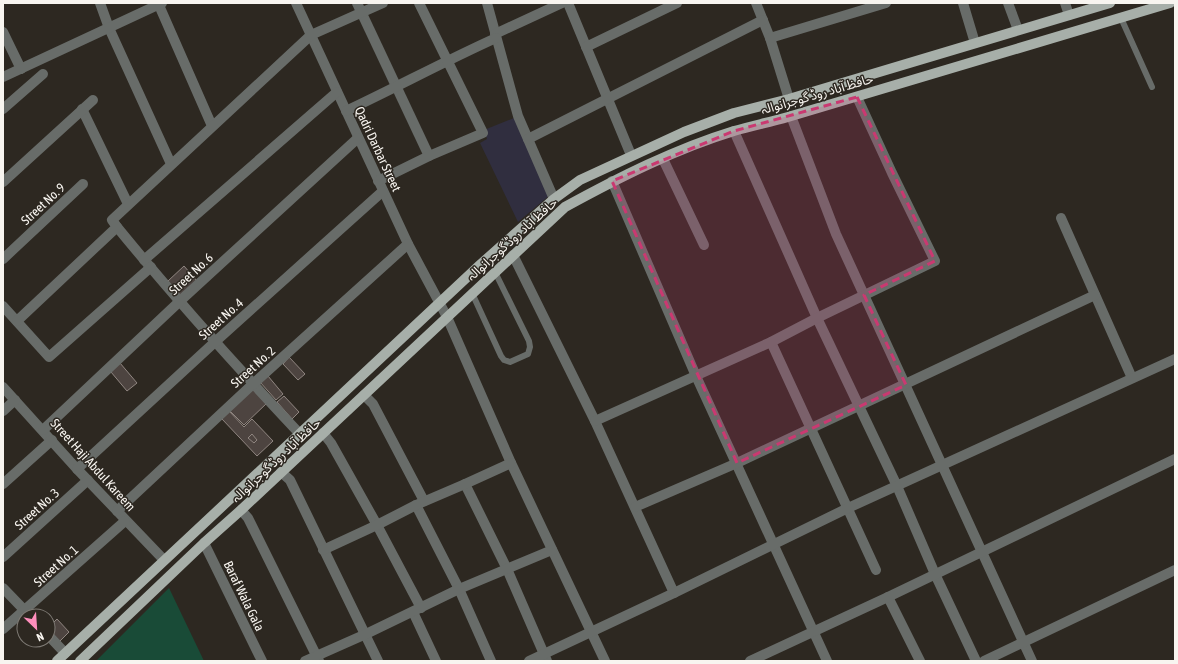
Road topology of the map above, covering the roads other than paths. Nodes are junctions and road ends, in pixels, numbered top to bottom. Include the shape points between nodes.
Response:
1 (100, 3) edge
2 (160, 3) edge
3 (296, 3) edge
4 (357, 3) edge
5 (383, 3) edge
6 (419, 3) edge
7 (487, 3) edge
8 (562, 3) edge
9 (568, 3) edge
10 (677, 3) edge
11 (756, 3) edge
12 (886, 3) edge
13 (963, 3) edge
14 (1008, 3) edge
15 (1065, 3) edge
16 (1110, 3) edge
17 (1170, 3) edge
18 (362, 13) junction
19 (1070, 15) junction
20 (1121, 18) junction
21 (763, 20) junction
22 (109, 28) junction
23 (1018, 30) junction
24 (3, 32) edge
25 (311, 36) junction
26 (496, 36) junction
27 (770, 38) junction
28 (975, 43) junction
29 (586, 47) junction
30 (447, 60) junction
31 (21, 69) junction
32 (43, 74) dead end
33 (3, 77) edge
34 (397, 87) junction
35 (1152, 87) dead end
36 (337, 92) junction
37 (857, 97) junction
38 (608, 99) junction
39 (789, 99) junction
40 (93, 100) dead end
41 (3, 109) edge
42 (82, 109) junction
43 (346, 111) junction
44 (791, 116) junction
45 (212, 126) junction
46 (734, 131) junction
47 (358, 138) junction
48 (528, 139) junction
49 (631, 155) junction
50 (429, 156) junction
51 (663, 159) junction
52 (171, 164) junction
53 (378, 181) junction
54 (3, 182) edge
55 (612, 182) junction
56 (83, 184) dead end
57 (383, 191) junction
58 (554, 199) junction
59 (128, 204) junction
60 (1061, 218) dead end
61 (117, 227) junction
62 (408, 244) junction
63 (704, 244) dead end
64 (513, 255) junction
65 (3, 259) edge
66 (147, 264) junction
67 (495, 272) junction
68 (472, 293) junction
69 (864, 295) junction
70 (1095, 295) junction
71 (180, 301) junction
72 (440, 304) junction
73 (3, 306) edge
74 (447, 317) junction
75 (817, 318) junction
76 (17, 321) junction
77 (216, 341) junction
78 (771, 342) junction
79 (1175, 358) edge
80 (696, 376) junction
81 (1132, 378) junction
82 (253, 384) junction
83 (906, 385) junction
84 (3, 387) edge
85 (364, 395) junction
86 (15, 400) junction
87 (860, 406) junction
88 (3, 411) edge
89 (595, 421) junction
90 (811, 429) junction
91 (43, 430) junction
92 (299, 433) junction
93 (323, 433) junction
94 (52, 440) junction
95 (1175, 459) edge
96 (511, 463) junction
97 (737, 463) junction
98 (941, 465) junction
99 (77, 469) junction
100 (281, 472) junction
101 (88, 480) junction
102 (3, 484) edge
103 (465, 484) junction
104 (897, 486) junction
105 (420, 503) junction
106 (635, 507) junction
107 (848, 508) junction
108 (241, 510) junction
109 (117, 511) junction
110 (125, 521) junction
111 (377, 525) junction
112 (204, 543) junction
113 (774, 545) junction
114 (323, 550) junction
115 (552, 550) junction
116 (982, 552) junction
117 (3, 556) edge
118 (164, 560) junction
119 (507, 569) junction
120 (876, 570) dead end
121 (1175, 570) edge
122 (935, 574) junction
123 (3, 588) edge
124 (459, 589) junction
125 (674, 593) junction
126 (888, 597) junction
127 (23, 608) edge
128 (33, 608) edge
129 (417, 610) junction
130 (16, 621) edge
131 (3, 629) edge
132 (591, 631) junction
133 (814, 632) junction
134 (366, 634) junction
135 (1024, 642) junction
136 (56, 643) edge
137 (65, 653) junction
138 (545, 657) edge
139 (318, 658) edge
140 (57, 661) edge
141 (80, 661) edge
142 (262, 661) edge
143 (305, 661) edge
144 (378, 661) edge
145 (436, 661) edge
146 (491, 661) edge
147 (529, 661) edge
148 (605, 661) edge
149 (750, 661) edge
150 (827, 661) edge
151 (920, 661) edge
152 (976, 661) edge
153 (984, 661) edge
154 (1032, 661) edge

1 - 22 street
2 - 22 street
2 - 45 street
3 - 25 street, Qadri Darbar Street
4 - 18 street
5 - 18 street
6 - 30 street
7 - 26 street
8 - 26 street
9 - 29 street
10 - 29 street
11 - 21 street
12 - 27 street
13 - 28 street
14 - 23 street
15 - 19 street
16 - 19 main road, حافظ آباد روڈ گوجرانوالہ
17 - 20 main road, حافظ آباد روڈ گوجرانوالہ
18 - 25 street
18 - 34 street
19 - 23 main road, حافظ آباد روڈ گوجرانوالہ
20 - 35 lane
20 - 37 main road, حافظ آباد روڈ گوجرانوالہ
21 - 27 street
21 - 38 street
22 - 31 street
22 - 52 street
23 - 28 main road, حافظ آباد روڈ گوجرانوالہ
24 - 31 street
25 - 36 street, Qadri Darbar Street
25 - 45 street
26 - 30 street
26 - 48 street via 518,116
27 - 39 street
28 - 39 main road, حافظ آباد روڈ گوجرانوالہ
29 - 38 street
30 - 34 street
30 - 50 street via 482,133
31 - 33 street
32 - 41 street
34 - 43 street
34 - 50 street
36 - 43 street, Qadri Darbar Street
36 - 66 street
37 - 44 main road, حافظ آباد روڈ گوجرانوالہ
37 - 69 street via 935,261
38 - 48 street
38 - 49 street
39 - 49 main road, حافظ آباد روڈ گوجرانوالہ via 734,113
40 - 42 street
42 - 54 street
42 - 59 street
43 - 47 street, Qadri Darbar Street
44 - 46 main road, حافظ آباد روڈ گوجرانوالہ
44 - 69 street via 836,234
45 - 52 street
46 - 51 main road, حافظ آباد روڈ گوجرانوالہ
46 - 75 street
47 - 53 street, Qadri Darbar Street
47 - 71 street, Street No. 6
48 - 58 street
49 - 58 main road, حافظ آباد روڈ گوجرانوالہ via 580,180
50 - 53 street
51 - 55 main road, حافظ آباد روڈ گوجرانوالہ
51 - 63 street
52 - 59 street
53 - 57 street, Qadri Darbar Street
55 - 64 main road, حافظ آباد روڈ گوجرانوالہ via 565,207
55 - 80 street
56 - 65 street, Street No. 9
57 - 62 street, Qadri Darbar Street
57 - 77 street, Street No. 4
58 - 72 main road, حافظ آباد روڈ گوجرانوالہ
59 - 61 street via 112,220
60 - 70 street
61 - 66 street
61 - 76 street
62 - 72 street, Qadri Darbar Street
62 - 82 street, Street No. 2
64 - 67 main road, حافظ آباد روڈ گوجرانوالہ
64 - 89 street
66 - 71 street
66 - 76 street via 49,357
67 - 68 main road, حافظ آباد روڈ گوجرانوالہ
67 - 68 lane via 529,341 528,354 510,362 504,360
68 - 74 main road, حافظ آباد روڈ گوجرانوالہ
69 - 75 street
69 - 83 street
70 - 81 street
70 - 83 street
71 - 77 street
71 - 91 street, Street No. 6
72 - 74 street, Qadri Darbar Street
72 - 92 main road, حافظ آباد روڈ گوجرانوالہ
73 - 76 street
74 - 85 main road, حافظ آباد روڈ گوجرانوالہ
74 - 96 street, Qadri Darbar Street
75 - 78 street
75 - 87 street
77 - 82 street
77 - 99 street, Street No. 4
78 - 80 street
78 - 90 street
79 - 81 street
80 - 89 street
80 - 97 street
81 - 98 street
82 - 92 street
82 - 109 street, Street No. 2
83 - 87 street
83 - 98 street
84 - 86 street, Street Haji Abdul Kareem
85 - 93 main road, حافظ آباد روڈ گوجرانوالہ
85 - 105 street via 373,404
86 - 88 street
86 - 91 street, Street Haji Abdul Kareem
87 - 90 street
87 - 104 street
89 - 106 street
90 - 97 street
90 - 107 street
91 - 94 street, Street Haji Abdul Kareem
92 - 118 main road, حافظ آباد روڈ گوجرانوالہ
93 - 100 main road, حافظ آباد روڈ گوجرانوالہ
93 - 111 street
94 - 99 street, Street Haji Abdul Kareem
94 - 102 street
95 - 116 street
96 - 103 street
96 - 115 street, Qadri Darbar Street
97 - 106 street
97 - 113 street
98 - 104 street
98 - 116 street
99 - 101 street, Street Haji Abdul Kareem
100 - 108 main road, حافظ آباد روڈ گوجرانوالہ
100 - 114 street via 290,480
101 - 109 street, Street Haji Abdul Kareem
101 - 117 street, Street No. 3
103 - 105 street
103 - 119 street
104 - 107 street
104 - 122 street
105 - 111 street
105 - 124 street
106 - 125 street
107 - 113 street
107 - 120 street
108 - 112 main road, حافظ آباد روڈ گوجرانوالہ
108 - 139 street via 248,518
109 - 110 street, Street Haji Abdul Kareem
110 - 118 street, Street Haji Abdul Kareem
110 - 128 street, Street No. 1
111 - 114 street
111 - 129 street
112 - 141 main road, حافظ آباد روڈ گوجرانوالہ
112 - 142 street, Baraf Wala Gala
113 - 125 street
113 - 133 street
114 - 134 street
115 - 119 street
115 - 132 street, Qadri Darbar Street
116 - 122 street
116 - 135 street
118 - 137 main road, حافظ آباد روڈ گوجرانوالہ
119 - 124 street
119 - 138 street
121 - 135 street
122 - 126 street
122 - 152 street
123 - 127 street
124 - 129 street
124 - 146 street
125 - 132 street
126 - 133 street
126 - 151 street
129 - 134 street
129 - 145 street
130 - 131 street, Street No. 1
132 - 138 street
132 - 148 street, Qadri Darbar Street
133 - 149 street
133 - 150 street
134 - 139 street
134 - 144 street
135 - 153 street
135 - 154 street
136 - 137 street
137 - 140 main road, حافظ آباد روڈ گوجرانوالہ
138 - 147 street
139 - 143 street

